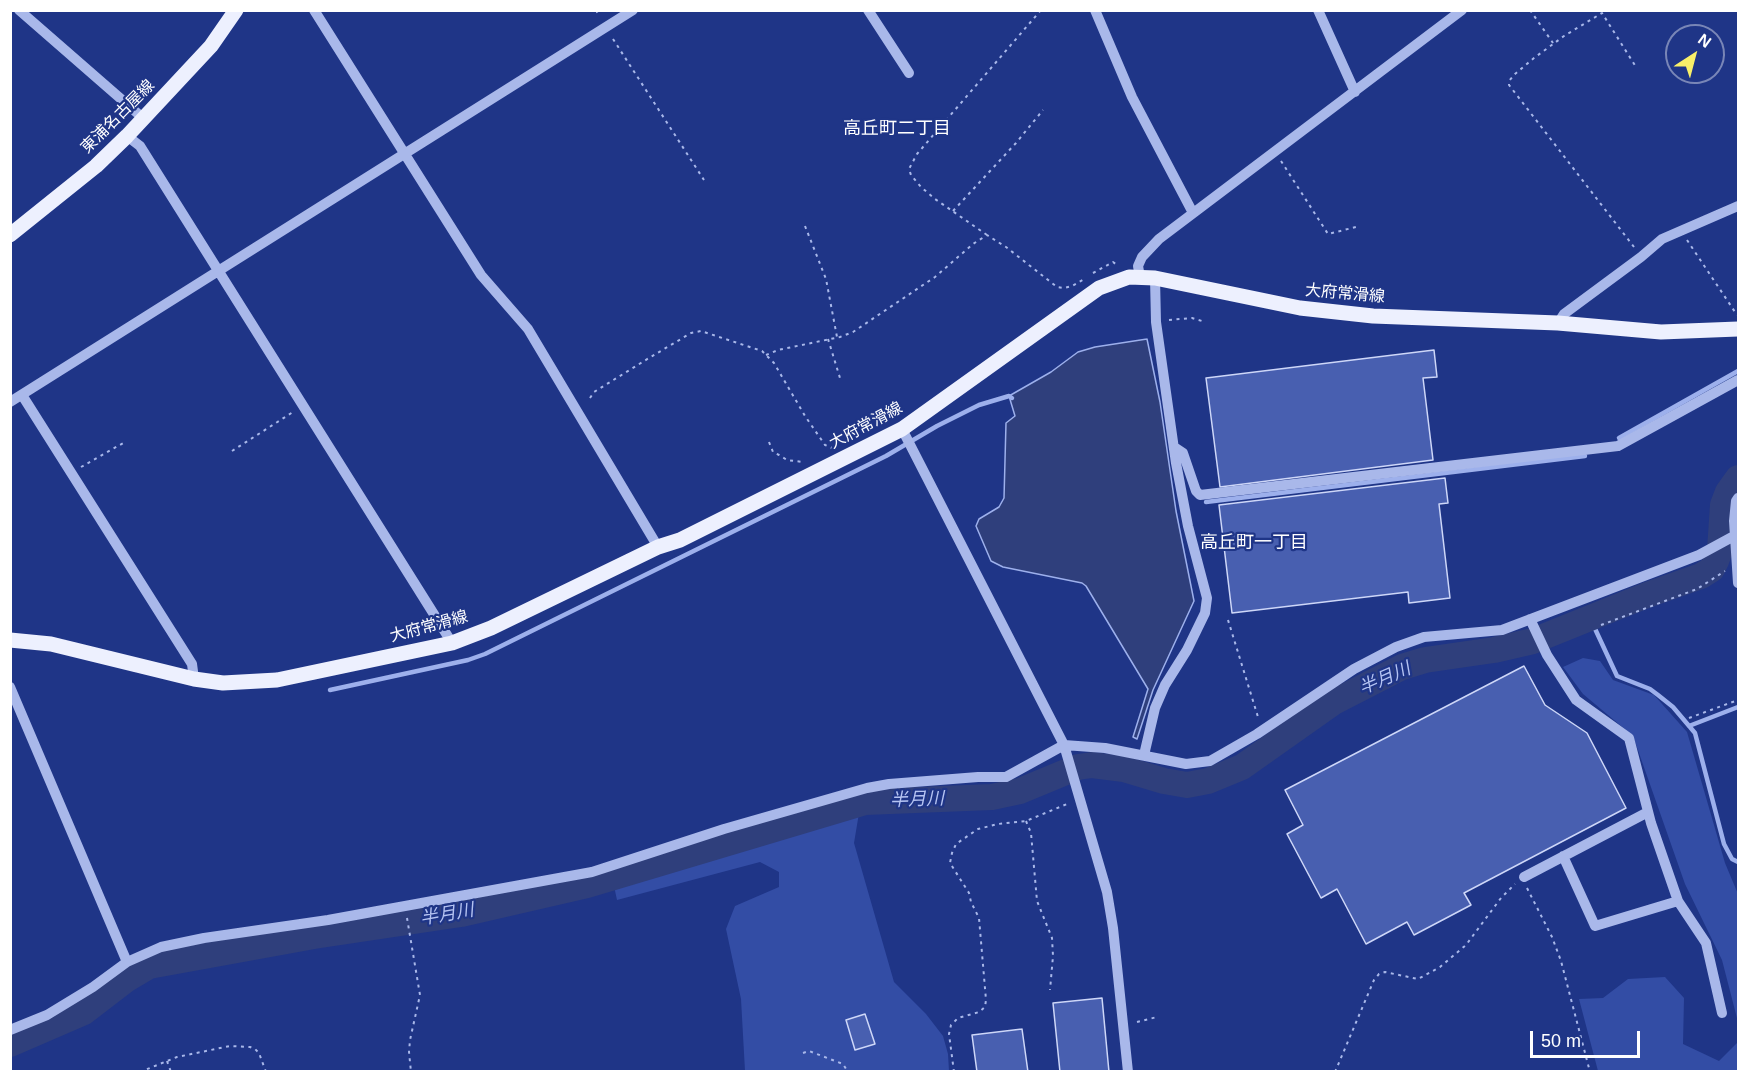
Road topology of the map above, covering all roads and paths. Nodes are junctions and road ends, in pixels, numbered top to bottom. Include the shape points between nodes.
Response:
1 (19, 10) edge
2 (236, 10) edge
3 (314, 10) edge
4 (596, 10) edge
5 (633, 10) edge
6 (868, 10) edge
7 (1041, 10) edge
8 (1095, 10) edge
9 (1318, 10) edge
10 (1461, 10) edge
11 (1530, 10) edge
12 (1602, 12) edge
13 (606, 28) junction
14 (1553, 43) junction
15 (1636, 67) dead end
16 (909, 73) dead end
17 (1355, 92) junction
18 (1043, 110) dead end
19 (144, 118) junction
20 (127, 136) junction
21 (1274, 151) junction
22 (403, 154) junction
23 (704, 180) dead end
24 (1738, 206) edge
25 (953, 211) junction
26 (1193, 213) junction
27 (805, 226) dead end
28 (1356, 227) dead end
29 (1680, 230) junction
30 (987, 235) junction
31 (10, 236) edge
32 (1641, 257) junction
33 (218, 271) junction
34 (1134, 277) junction
35 (1155, 278) junction
36 (1738, 318) edge
37 (1202, 321) dead end
38 (1156, 322) junction
39 (1558, 322) junction
40 (1738, 329) edge
41 (837, 337) junction
42 (828, 339) junction
43 (766, 355) junction
44 (840, 378) dead end
45 (1738, 380) edge
46 (22, 395) junction
47 (590, 398) dead end
48 (10, 402) edge
49 (303, 406) junction
50 (902, 429) junction
51 (125, 442) dead end
52 (769, 442) dead end
53 (1174, 447) junction
54 (232, 450) dead end
55 (855, 452) junction
56 (818, 471) junction
57 (71, 472) junction
58 (1738, 498) edge
59 (1730, 538) junction
60 (658, 547) junction
61 (1736, 566) junction
62 (1738, 583) edge
63 (1530, 619) junction
64 (1228, 620) dead end
65 (1600, 625) dead end
66 (10, 639) edge
67 (452, 643) junction
68 (194, 679) junction
69 (10, 687) edge
70 (1738, 700) edge
71 (1689, 718) dead end
72 (1264, 729) junction
73 (1064, 745) junction
74 (1144, 754) junction
75 (1081, 799) junction
76 (1648, 812) junction
77 (1026, 821) junction
78 (1563, 856) junction
79 (1523, 878) junction
80 (1678, 901) junction
81 (405, 905) junction
82 (127, 962) junction
83 (1050, 990) dead end
84 (1722, 1013) dead end
85 (1157, 1017) dead end
86 (1122, 1024) junction
87 (10, 1030) edge
88 (803, 1053) dead end
89 (167, 1061) junction
90 (140, 1071) edge
91 (171, 1071) edge
92 (266, 1071) edge
93 (411, 1071) edge
94 (848, 1071) edge
95 (954, 1071) edge
96 (1128, 1071) edge
97 (1335, 1071) edge
98 (1590, 1071) edge

1 - 19 street
2 - 19 main road, 東浦名古屋線 via 211,46
3 - 22 street
4 - 13 path
5 - 13 street
6 - 16 street
7 - 25 path via 911,162 911,175 921,187
8 - 26 street via 1132,97
9 - 17 street
10 - 17 street
11 - 14 path
12 - 14 path
12 - 15 path
13 - 22 street
13 - 23 path
14 - 32 path via 1515,74 1509,85
17 - 21 street
18 - 25 path
19 - 20 main road, 東浦名古屋線
20 - 31 main road, 東浦名古屋線
20 - 33 street via 140,146
21 - 26 street
21 - 28 path via 1328,234
22 - 33 street
22 - 60 street via 480,275 528,329
24 - 29 street
25 - 30 path
26 - 34 street via 1142,257
27 - 41 path via 826,279
29 - 32 street
29 - 36 path
30 - 34 path via 1057,287 1072,286 1113,262
30 - 41 path via 935,277 853,332
32 - 39 street
33 - 46 street
33 - 49 street
34 - 35 main road, 大府常滑線
34 - 50 main road, 大府常滑線 via 1100,288
35 - 38 street
35 - 39 main road, 大府常滑線 via 1300,308 1373,316
37 - 38 path via 1192,318
38 - 53 street
39 - 40 main road, 大府常滑線 via 1661,332
41 - 42 path
42 - 43 path
42 - 44 path
43 - 47 path via 709,333 691,333
43 - 55 path via 825,445 849,446
45 - 53 street via 1618,446 1200,495 1183,453
46 - 48 street
46 - 57 street
49 - 54 path
49 - 67 street
50 - 55 main road, 大府常滑線
50 - 73 street
51 - 57 path
52 - 56 path via 778,455 815,465
53 - 74 street via 1188,526 1207,598 1205,613 1155,708
55 - 56 main road, 大府常滑線
56 - 60 main road, 大府常滑線 via 680,540
57 - 68 street via 192,664
58 - 59 street
59 - 61 street
59 - 63 street via 1711,550
60 - 67 main road, 大府常滑線
61 - 62 street
61 - 65 path via 1697,589
63 - 72 street via 1502,630 1424,637 1396,647 1354,669
63 - 76 street via 1576,700 1629,738
64 - 72 path
66 - 68 main road, 大府常滑線 via 51,644
67 - 68 main road, 大府常滑線 via 277,680 223,683
69 - 82 street
70 - 71 path
72 - 74 street via 1210,761 1186,764
73 - 74 street
73 - 75 street
73 - 81 street via 1006,777 867,788 592,872
75 - 77 path
75 - 86 street via 1107,892
76 - 78 street
76 - 80 street
77 - 83 path via 1031,833 1037,901 1052,938
77 - 95 path via 978,829 956,844 952,853 950,863 979,918 986,1000 979,1012 958,1018 951,1025
78 - 79 street
78 - 80 street via 1595,926
79 - 97 path via 1501,898 1466,945 1440,966 1418,979 1379,974
79 - 98 path via 1561,961
80 - 84 street via 1706,943
81 - 82 street via 204,938 161,947
81 - 93 path via 420,995 410,1040
82 - 87 street via 70,1002
85 - 86 path
86 - 96 street
88 - 94 path via 808,1051 843,1064
89 - 90 path
89 - 91 path
89 - 92 path via 230,1047 250,1047 259,1053

